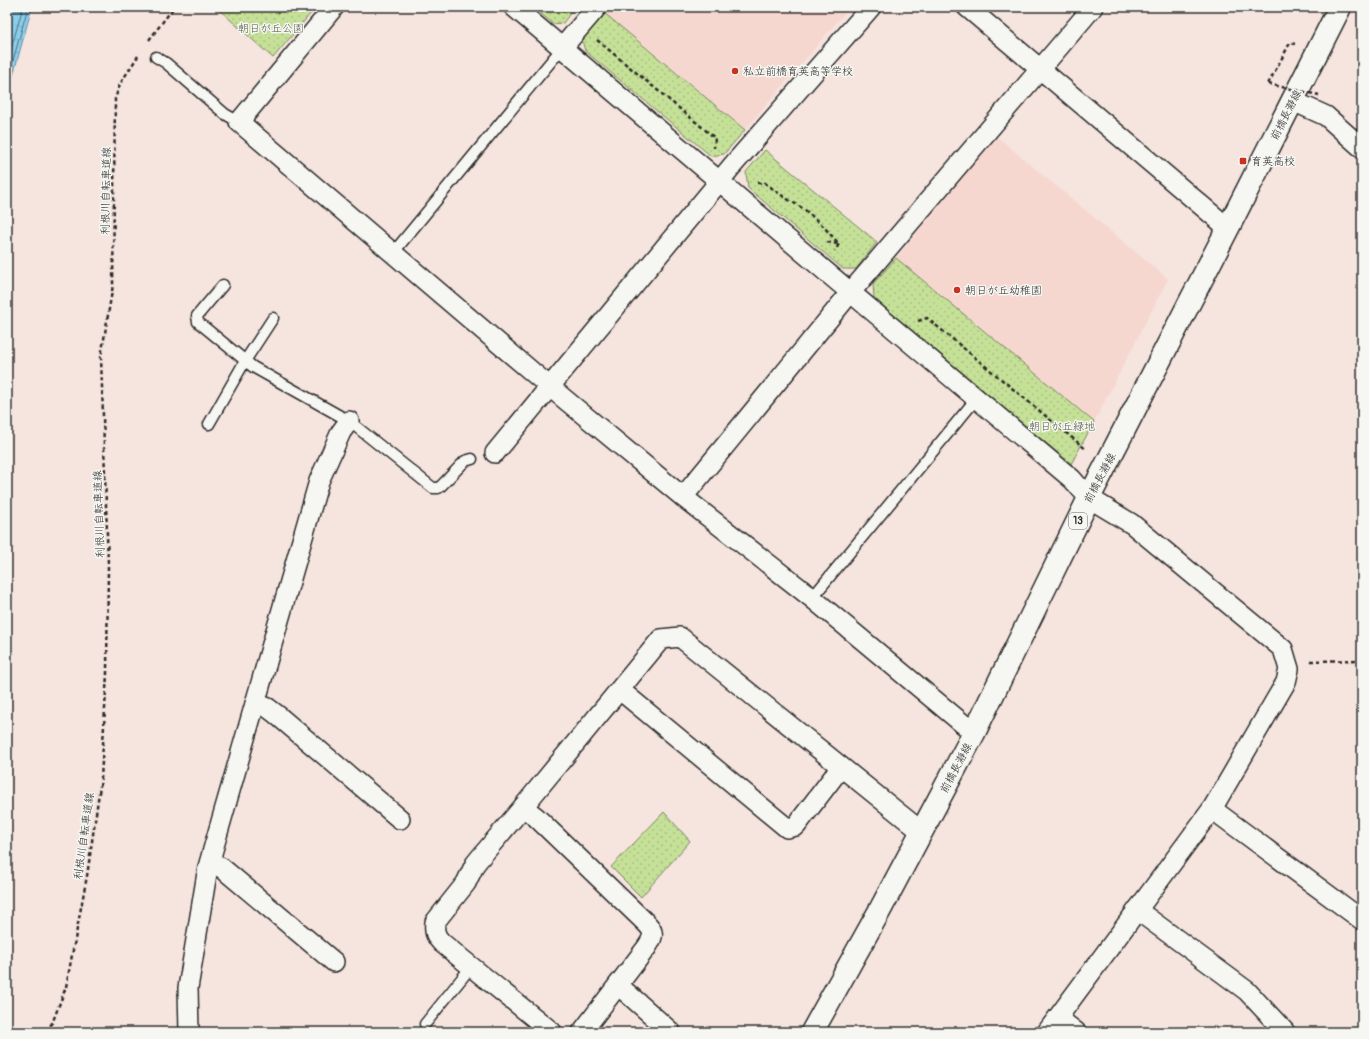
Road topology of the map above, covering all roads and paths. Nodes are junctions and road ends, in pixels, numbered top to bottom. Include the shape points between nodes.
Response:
1 (174, 7) edge
2 (334, 7) edge
3 (514, 7) edge
4 (558, 7) edge
5 (597, 7) edge
6 (871, 7) edge
7 (967, 7) edge
8 (1093, 7) edge
9 (1340, 7) edge
10 (581, 26) junction
11 (148, 41) dead end
12 (1290, 43) dead end
13 (562, 48) junction
14 (139, 54) dead end
15 (156, 57) dead end
16 (1040, 70) junction
17 (1319, 95) dead end
18 (1293, 101) junction
19 (239, 122) junction
20 (1362, 148) edge
21 (714, 151) dead end
22 (752, 181) dead end
23 (719, 182) junction
24 (1228, 228) junction
25 (393, 253) junction
26 (833, 255) dead end
27 (223, 285) dead end
28 (850, 293) junction
29 (273, 318) dead end
30 (915, 323) dead end
31 (245, 361) junction
32 (550, 387) junction
33 (976, 399) junction
34 (349, 421) junction
35 (209, 424) dead end
36 (1090, 452) dead end
37 (495, 453) dead end
38 (472, 459) dead end
39 (683, 497) junction
40 (1089, 498) junction
41 (812, 598) junction
42 (1362, 660) edge
43 (1287, 662) junction
44 (620, 690) junction
45 (256, 703) junction
46 (974, 733) junction
47 (841, 767) junction
48 (523, 807) junction
49 (1212, 809) junction
50 (400, 819) dead end
51 (922, 832) junction
52 (210, 862) junction
53 (1137, 910) junction
54 (1362, 920) edge
55 (334, 962) dead end
56 (471, 967) junction
57 (618, 985) junction
58 (425, 1024) dead end
59 (1053, 1025) edge
60 (48, 1032) edge
61 (189, 1032) edge
62 (552, 1032) edge
63 (582, 1032) edge
64 (672, 1032) edge
65 (812, 1032) edge
66 (1076, 1032) edge
67 (1285, 1032) edge

1 - 11 path
2 - 19 street
3 - 13 street
4 - 10 path
5 - 10 street
6 - 23 street
7 - 16 street
8 - 16 street
9 - 18 main road, 前橋長瀞線 / 13
10 - 13 street
10 - 21 path via 715,138
12 - 17 path, bridge via 1268,84
13 - 23 street
13 - 25 lane
14 - 60 path, 利根川自転車道線 via 120,84 116,99 112,285 102,357 108,564 107,673 101,779 87,876 66,987
15 - 19 lane via 225,114
16 - 24 street
16 - 28 street
18 - 20 street via 1326,116
18 - 24 main road, 前橋長瀞線 / 13
19 - 25 street
22 - 26 path via 759,184 765,182 804,209 823,226 839,244
23 - 28 street
23 - 32 street
24 - 40 main road, 前橋長瀞線 / 13
25 - 32 street
27 - 31 lane via 197,316 198,322
28 - 33 street
28 - 39 street
29 - 31 lane
30 - 36 path via 927,318
31 - 34 lane
31 - 35 lane
32 - 37 street
32 - 39 street
33 - 40 street via 1072,479
33 - 41 lane
34 - 38 lane via 433,488 441,486 465,461
34 - 45 street via 341,432 319,481
39 - 41 street
40 - 43 street via 1132,524 1215,592 1283,649
40 - 46 main road, 前橋長瀞線 / 13
41 - 46 street
42 - 43 path
43 - 49 street via 1289,669 1286,682
44 - 47 street via 661,639 680,637
44 - 47 street via 787,828 796,826
44 - 48 street
45 - 50 street via 276,714
45 - 52 street
46 - 51 main road, 前橋長瀞線 / 13
47 - 51 street
48 - 56 street via 479,858 466,883 435,922 436,937
48 - 57 street via 536,816 651,928 651,940
49 - 53 street
49 - 54 street
51 - 65 main road, 前橋長瀞線 / 13
52 - 55 street via 222,868
52 - 61 street via 188,988
53 - 59 street
53 - 67 street via 1247,991
56 - 58 lane
56 - 62 street
57 - 63 street
57 - 64 street
59 - 66 street

